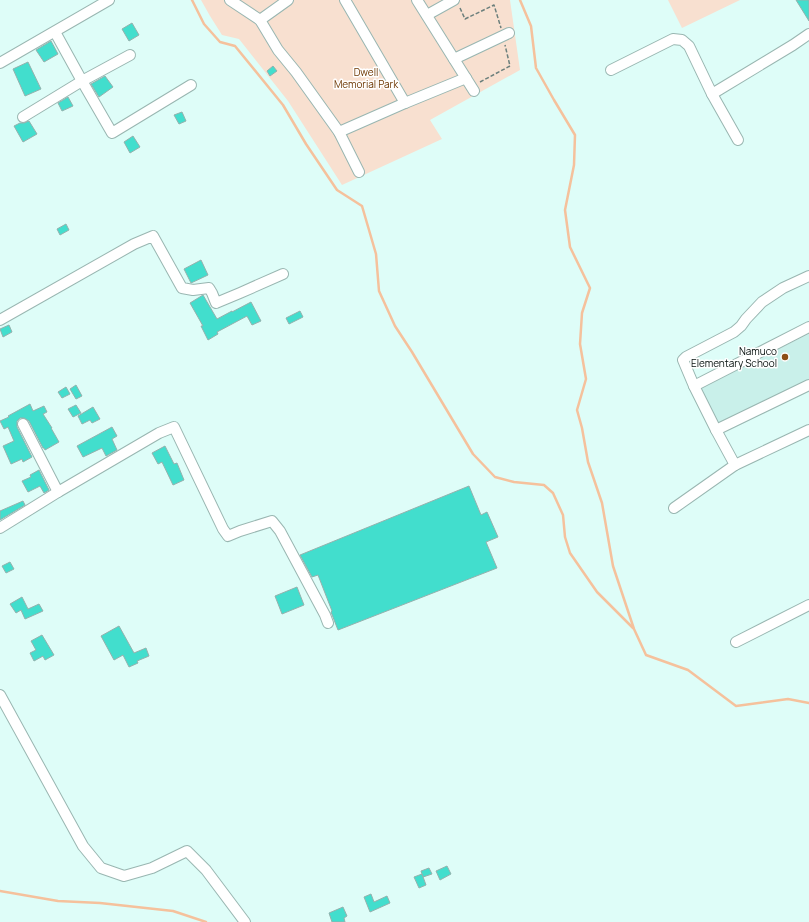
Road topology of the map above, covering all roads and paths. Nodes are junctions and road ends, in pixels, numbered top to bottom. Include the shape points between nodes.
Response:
1 (109, 0) edge
2 (230, 0) edge
3 (288, 0) edge
4 (345, 0) edge
5 (417, 0) edge
6 (454, 0) edge
7 (427, 15) junction
8 (260, 20) junction
9 (55, 32) junction
10 (509, 33) dead end
11 (809, 34) edge
12 (130, 55) dead end
13 (454, 59) junction
14 (0, 62) edge
15 (611, 70) dead end
16 (466, 78) junction
17 (82, 82) junction
18 (191, 85) dead end
19 (474, 92) dead end
20 (712, 94) junction
21 (405, 103) junction
22 (23, 117) dead end
23 (339, 132) junction
24 (738, 140) dead end
25 (359, 172) dead end
26 (283, 274) dead end
27 (809, 276) edge
28 (0, 320) edge
29 (809, 327) edge
30 (809, 385) edge
31 (694, 386) junction
32 (24, 424) dead end
33 (716, 430) junction
34 (809, 430) edge
35 (735, 465) junction
36 (58, 492) junction
37 (674, 508) dead end
38 (0, 528) edge
39 (809, 605) edge
40 (328, 623) dead end
41 (736, 642) dead end
42 (0, 695) edge
43 (245, 922) edge

1 - 9 street
2 - 8 street
3 - 8 street
4 - 21 street
5 - 7 street
6 - 7 street
7 - 13 street
8 - 23 street via 278,50
9 - 14 street
9 - 17 street
10 - 13 street
11 - 20 street
12 - 17 street
13 - 16 street
15 - 20 street via 673,39 682,40 689,46
16 - 19 street
16 - 21 street
17 - 18 street via 112,133
17 - 22 street
20 - 24 street
21 - 23 street
23 - 25 street
26 - 28 street via 216,303 209,288 182,288 153,236 134,244
27 - 31 street via 783,288 762,302 734,332 686,357 683,360 684,364
29 - 31 street
30 - 33 street
31 - 33 street
32 - 36 street
33 - 35 street
34 - 35 street
35 - 37 street
36 - 38 street
36 - 40 street via 159,433 174,427 228,536 272,521 280,531
39 - 41 street
42 - 43 street via 82,846 101,868 124,876 152,868 186,851 206,870

